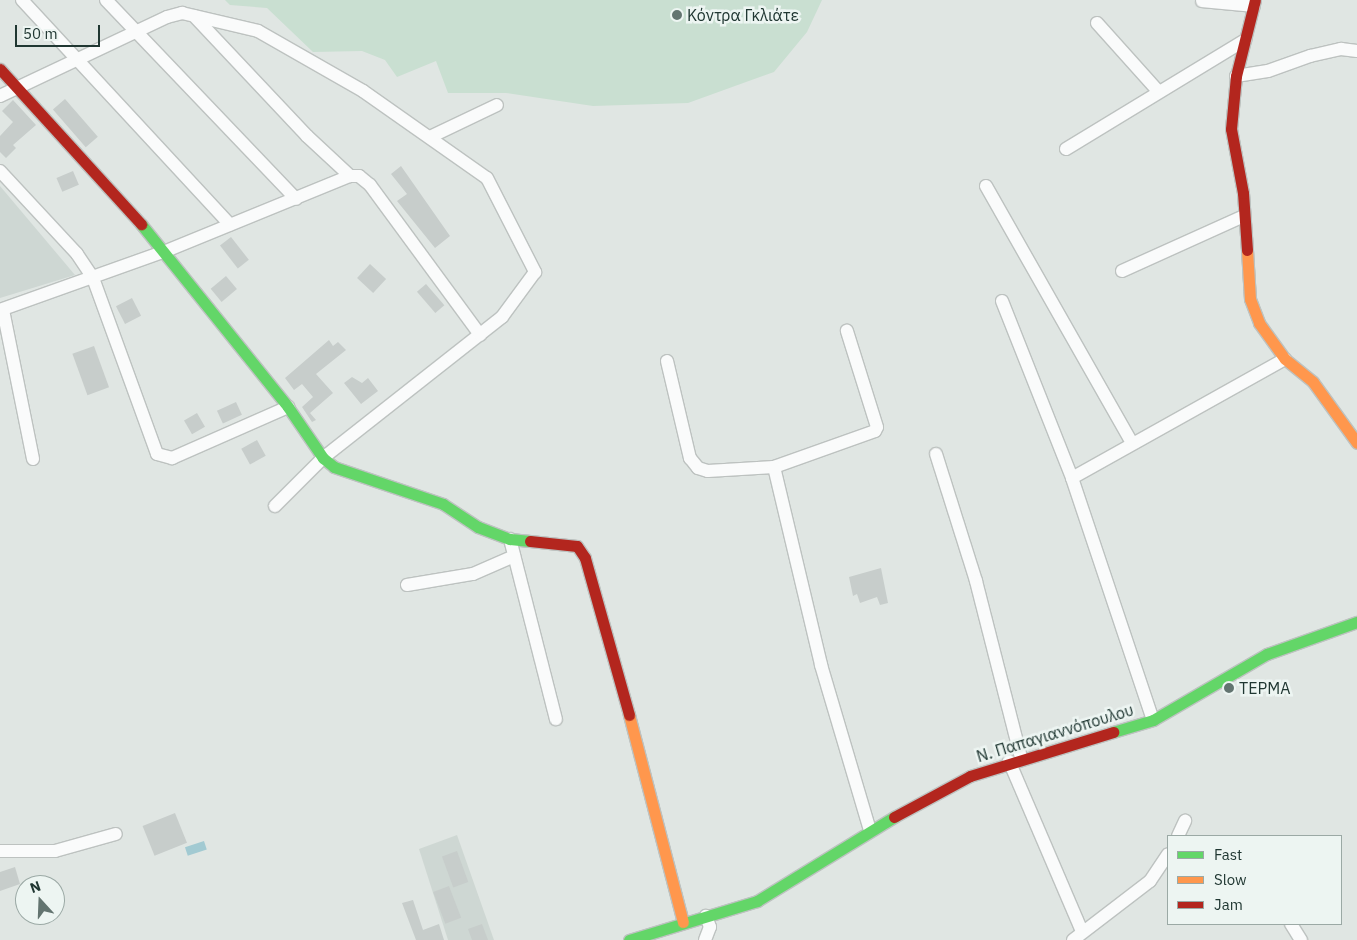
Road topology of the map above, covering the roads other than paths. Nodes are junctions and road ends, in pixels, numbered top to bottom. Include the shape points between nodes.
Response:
1 (22, 0) edge
2 (106, 0) edge
3 (1202, 1) edge
4 (1254, 3) edge
5 (194, 16) junction
6 (1097, 23) dead end
7 (134, 32) junction
8 (1245, 40) junction
9 (1357, 50) edge
10 (76, 60) junction
11 (0, 69) edge
12 (1236, 76) junction
13 (17, 87) junction
14 (1158, 92) junction
15 (0, 96) edge
16 (497, 105) dead end
17 (430, 137) junction
18 (1066, 149) dead end
19 (0, 171) edge
20 (350, 176) junction
21 (986, 186) dead end
22 (296, 199) junction
23 (1244, 216) junction
24 (230, 225) junction
25 (166, 252) junction
26 (1122, 271) dead end
27 (93, 278) junction
28 (1002, 301) dead end
29 (1, 310) edge
30 (847, 331) dead end
31 (480, 335) junction
32 (1285, 360) junction
33 (667, 361) dead end
34 (288, 407) junction
35 (1132, 443) junction
36 (1357, 443) edge
37 (936, 454) dead end
38 (323, 458) junction
39 (33, 459) dead end
40 (774, 467) junction
41 (1072, 478) junction
42 (274, 506) dead end
43 (510, 538) junction
44 (514, 556) junction
45 (407, 585) dead end
46 (1357, 622) edge
47 (556, 719) dead end
48 (1153, 720) junction
49 (1015, 759) junction
50 (1184, 820) dead end
51 (870, 830) junction
52 (116, 834) dead end
53 (1178, 835) edge
54 (0, 851) edge
55 (1167, 856) edge
56 (706, 916) junction
57 (683, 922) junction
58 (1292, 925) edge
59 (1082, 931) junction
60 (629, 940) edge
61 (705, 940) edge
62 (1073, 940) edge
63 (1301, 940) edge

1 - 10 street
2 - 7 street
3 - 4 street
4 - 8 street
5 - 7 street via 182,13 167,17
5 - 17 street via 258,31 363,91
5 - 20 street
6 - 14 street
7 - 10 street
7 - 22 street
8 - 12 street
8 - 14 street
9 - 12 street via 1341,49 1268,71
10 - 13 street
10 - 24 street
11 - 13 street
12 - 23 street via 1231,130
13 - 15 street
13 - 25 street
14 - 18 street
16 - 17 street
17 - 31 street via 487,178 535,272 502,317
19 - 27 street via 77,254
20 - 22 street
20 - 31 street via 359,176 370,184
21 - 35 street
22 - 24 street
23 - 26 street
23 - 32 street via 1253,312
24 - 25 street
25 - 27 street
25 - 34 street
27 - 29 street
27 - 34 street via 157,454 172,458
28 - 41 street
29 - 39 street
30 - 40 street via 875,431
31 - 38 street
32 - 35 street
32 - 36 street via 1313,382
33 - 40 street via 690,458 698,468 708,471
34 - 38 street
35 - 41 street
37 - 49 street via 976,581
38 - 42 street
38 - 43 street via 334,467 443,504 478,527
40 - 51 street via 821,665
41 - 48 street
43 - 44 street
43 - 57 street via 577,546 585,558
44 - 45 street via 473,574
44 - 47 street
46 - 48 street, Ν. Παπαγιαννόπουλου via 1268,654
48 - 49 street, Ν. Παπαγιαννόπουλου
49 - 51 street, Ν. Παπαγιαννόπουλου via 970,776
49 - 59 street
50 - 53 street
51 - 56 street, Ν. Παπαγιαννόπουλου via 757,900
52 - 54 street via 55,850
55 - 59 street via 1150,881
56 - 57 street, Ν. Παπαγιαννόπουλου
56 - 61 street via 710,927
57 - 60 street, Ν. Παπαγιαννόπουλου
58 - 63 street
59 - 62 street

